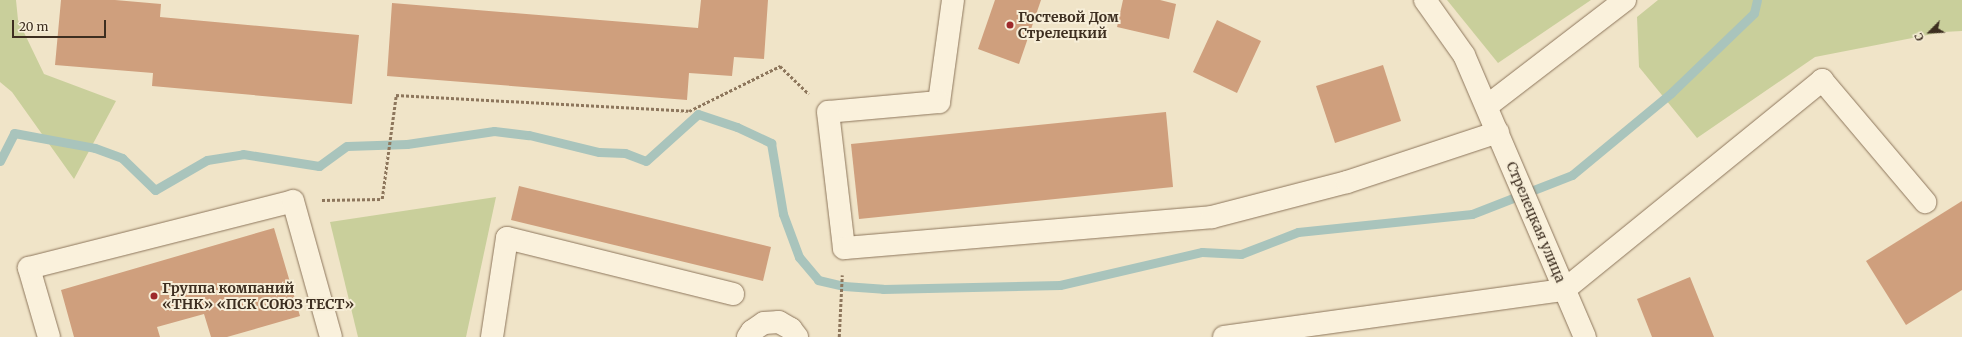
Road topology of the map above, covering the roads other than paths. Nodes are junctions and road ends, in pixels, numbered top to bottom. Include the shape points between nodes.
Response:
1 (952, 0) edge
2 (1425, 0) edge
3 (1625, 0) edge
4 (1487, 106) junction
5 (1498, 132) junction
6 (1925, 202) dead end
7 (1564, 290) junction
8 (733, 294) dead end
9 (49, 337) edge
10 (331, 337) edge
11 (492, 337) edge
12 (748, 337) edge
13 (797, 337) edge
14 (1224, 337) edge
15 (1585, 337) edge

1 - 5 street via 939,102 828,112 844,248 1212,216 1347,182
2 - 4 street, Стрелецкая улица via 1464,55
3 - 4 street
4 - 5 street, Стрелецкая улица
5 - 7 street, Стрелецкая улица
6 - 7 street via 1822,80
7 - 14 street
7 - 15 street, Стрелецкая улица
8 - 11 street via 507,238
9 - 10 street via 29,268 293,201
12 - 13 street via 764,323 779,322 791,329

